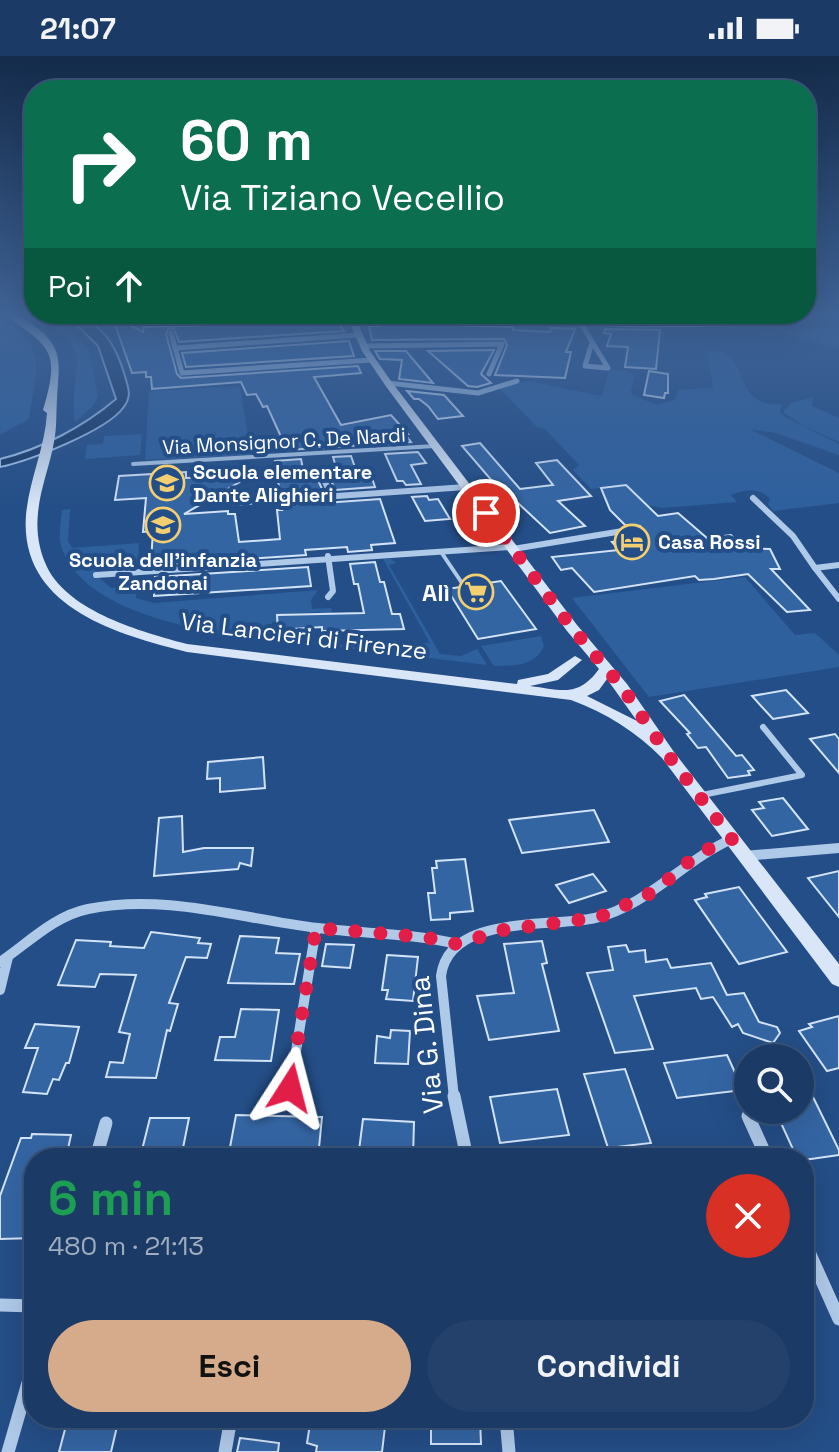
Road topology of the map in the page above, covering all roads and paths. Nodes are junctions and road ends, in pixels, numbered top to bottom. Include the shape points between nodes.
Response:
1 (55, 379) edge
2 (385, 379) edge
3 (517, 381) dead end
4 (388, 383) junction
5 (52, 399) junction
6 (435, 446) junction
7 (42, 462) junction
8 (133, 464) dead end
9 (320, 471) dead end
10 (466, 487) junction
11 (332, 497) junction
12 (753, 498) dead end
13 (235, 503) dead end
14 (635, 529) dead end
15 (512, 548) junction
16 (441, 552) junction
17 (328, 556) junction
18 (839, 565) edge
19 (815, 568) junction
20 (96, 575) dead end
21 (462, 583) dead end
22 (328, 597) dead end
23 (839, 599) edge
24 (572, 628) junction
25 (575, 660) junction
26 (607, 669) junction
27 (503, 686) junction
28 (574, 696) junction
29 (763, 727) dead end
30 (668, 755) junction
31 (699, 795) junction
32 (732, 839) junction
33 (839, 848) edge
34 (744, 856) junction
35 (316, 928) junction
36 (457, 944) junction
37 (4, 959) edge
38 (839, 979) edge
39 (0, 990) edge
40 (290, 1088) dead end
41 (106, 1123) dead end
42 (752, 1124) edge
43 (99, 1148) edge
44 (465, 1148) edge
45 (762, 1148) edge
46 (814, 1263) edge
47 (0, 1305) edge
48 (24, 1306) edge
49 (839, 1319) edge
50 (24, 1397) edge
51 (229, 1428) edge
52 (507, 1428) edge
53 (8, 1452) edge
54 (225, 1452) edge
55 (509, 1452) edge

1 - 5 main road, Via Lancieri di Firenze
2 - 4 main road
3 - 4 street via 478,393
4 - 6 main road
5 - 7 main road, Via Lancieri di Firenze via 42,432
5 - 7 main road, Via Lancieri di Firenze via 53,427
6 - 8 lane, Via Monsignor C. De Nardi
6 - 10 main road
7 - 27 main road, Via Lancieri di Firenze via 31,516 33,555 63,596 101,619 187,648
9 - 11 street
10 - 11 street
10 - 15 main road
11 - 13 street
12 - 19 street via 793,536
14 - 15 street
15 - 16 street
15 - 24 main road
16 - 17 street via 403,559
16 - 21 lane
17 - 20 street
17 - 22 street via 333,591
18 - 19 street
19 - 23 street
24 - 25 main road
24 - 26 main road
25 - 27 main road via 553,677
25 - 28 main road via 569,682
26 - 28 main road via 594,687
26 - 30 main road
27 - 28 main road, Via Lancieri di Firenze
28 - 30 main road, Via Lancieri di Firenze via 633,723
29 - 31 lane via 802,775
30 - 31 main road
31 - 32 main road
32 - 34 main road
32 - 36 street via 699,853 655,891 600,917 503,930
33 - 34 street
34 - 38 main road
35 - 36 street
35 - 37 street via 208,910 116,905 60,919
35 - 40 street
36 - 44 street, Via G. Dina via 444,960 441,976
37 - 39 street
41 - 43 street
42 - 45 street
46 - 49 street
47 - 48 street
50 - 53 street
51 - 54 street
52 - 55 street

